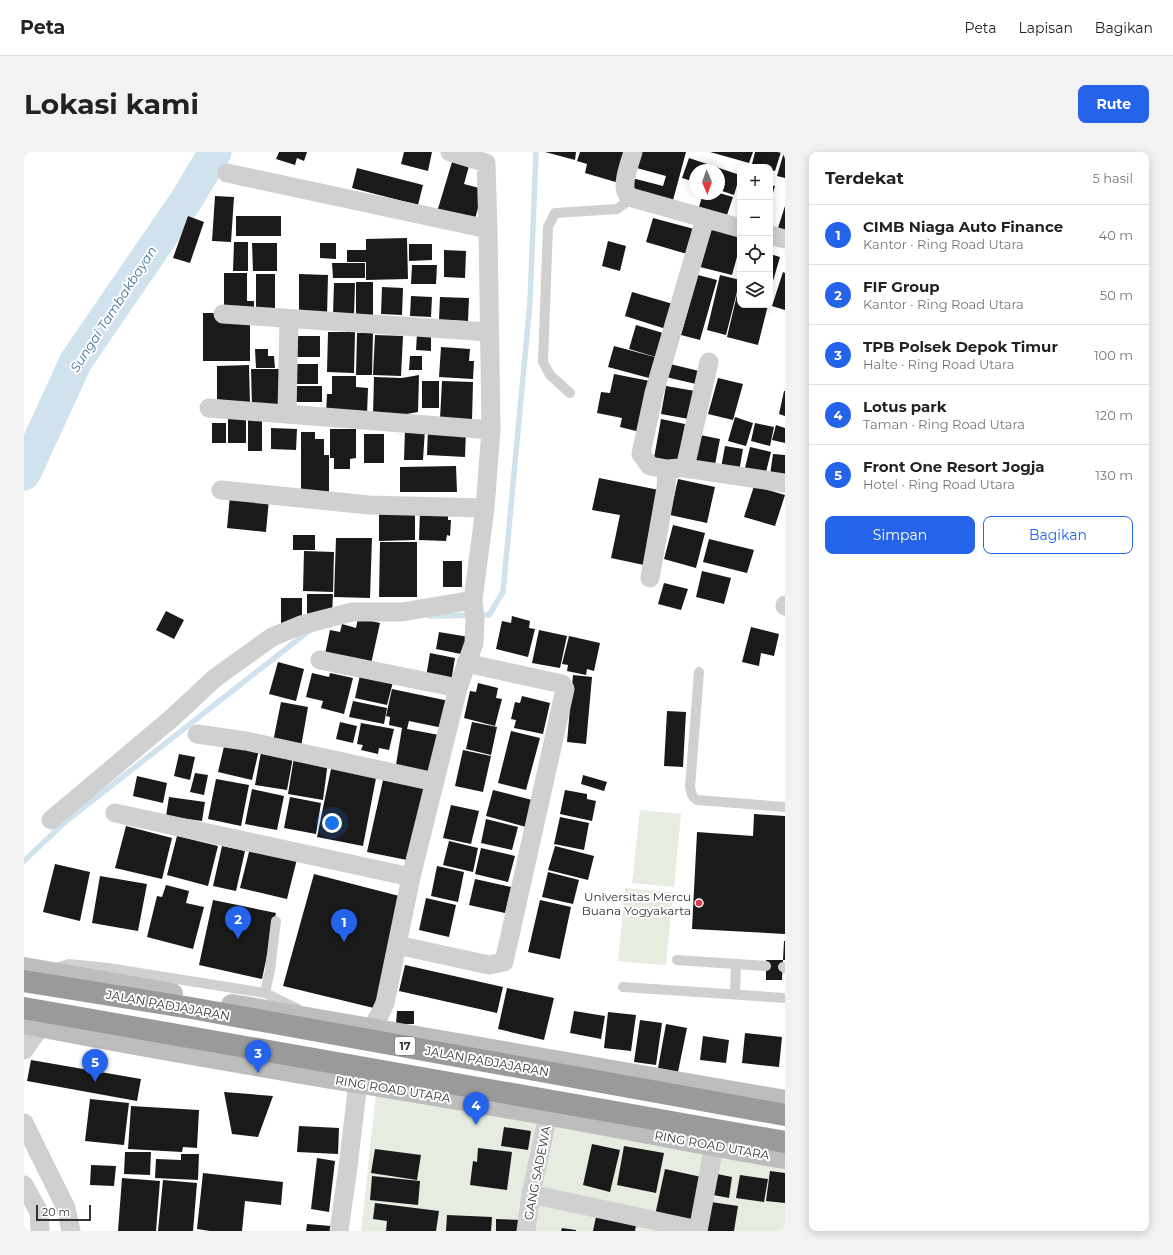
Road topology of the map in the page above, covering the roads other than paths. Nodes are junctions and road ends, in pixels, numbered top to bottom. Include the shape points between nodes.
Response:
1 (450, 152) edge
2 (633, 152) edge
3 (486, 157) edge
4 (227, 173) dead end
5 (627, 195) junction
6 (705, 219) junction
7 (737, 227) edge
8 (488, 230) junction
9 (773, 237) edge
10 (785, 239) edge
11 (223, 314) dead end
12 (289, 319) junction
13 (489, 332) junction
14 (709, 362) dead end
15 (570, 393) dead end
16 (209, 408) dead end
17 (287, 413) junction
18 (491, 430) junction
19 (676, 469) junction
20 (785, 483) edge
21 (221, 490) dead end
22 (485, 508) junction
23 (650, 578) dead end
24 (473, 600) junction
25 (320, 660) dead end
26 (466, 663) junction
27 (699, 672) dead end
28 (458, 688) junction
29 (197, 734) dead end
30 (435, 782) junction
31 (785, 807) edge
32 (116, 813) dead end
33 (51, 820) dead end
34 (411, 877) junction
35 (276, 921) dead end
36 (397, 944) junction
37 (677, 960) dead end
38 (736, 964) junction
39 (766, 966) dead end
40 (24, 968) edge
41 (45, 972) junction
42 (24, 980) edge
43 (622, 987) dead end
44 (265, 993) junction
45 (735, 994) junction
46 (785, 998) edge
47 (192, 1003) junction
48 (24, 1008) edge
49 (319, 1019) junction
50 (33, 1024) edge
51 (372, 1028) junction
52 (24, 1050) edge
53 (515, 1060) junction
54 (358, 1083) junction
55 (512, 1101) junction
56 (785, 1101) edge
57 (548, 1115) junction
58 (785, 1115) edge
59 (24, 1123) edge
60 (785, 1142) edge
61 (714, 1146) junction
62 (785, 1158) edge
63 (24, 1185) edge
64 (531, 1194) junction
65 (66, 1208) junction
66 (31, 1216) edge
67 (40, 1231) edge
68 (71, 1231) edge
69 (339, 1231) edge
70 (526, 1231) edge
71 (698, 1231) edge

1 - 3 street
2 - 5 street via 625,178
3 - 8 street
4 - 8 street
5 - 6 street
5 - 15 lane via 624,204 617,209 555,213 548,227 543,362 550,375
6 - 7 street
6 - 19 street via 654,393 641,454 650,466
8 - 13 street
9 - 10 street
11 - 12 street
12 - 13 street
12 - 17 street
13 - 18 street
14 - 19 street
16 - 17 street
17 - 18 street
18 - 22 street
19 - 20 street
19 - 23 street via 666,488
21 - 22 street via 369,505
22 - 24 street
24 - 26 street via 474,643
24 - 33 street via 402,612 352,612 301,625 272,637 215,678 172,718
25 - 28 street
26 - 28 street
26 - 36 street via 562,684 565,690 504,962 489,965
27 - 31 lane via 691,793 697,800
28 - 30 street
29 - 30 street via 246,741
30 - 34 street
32 - 34 street
34 - 36 street
35 - 44 lane
36 - 51 street via 385,1003
37 - 38 lane
38 - 39 lane
38 - 45 lane
40 - 41 street
41 - 44 lane via 69,964
41 - 47 street
42 - 47 highway, JALAN PADJAJARAN / 17
43 - 45 lane
44 - 49 lane
45 - 46 lane
47 - 49 street
47 - 53 highway, JALAN PADJAJARAN / 17
48 - 55 highway, 17
49 - 51 street
50 - 52 street
50 - 54 street, RING ROAD UTARA
51 - 53 street
53 - 56 street
53 - 58 highway, JALAN PADJAJARAN / 17
54 - 55 street, RING ROAD UTARA
54 - 69 street
55 - 57 street, RING ROAD UTARA
55 - 60 highway, 17
57 - 61 street, RING ROAD UTARA
57 - 64 street, GANG SADEWA
59 - 65 street
61 - 62 street, RING ROAD UTARA
61 - 71 street
63 - 66 street
64 - 70 street, GANG SADEWA
64 - 71 street
65 - 66 street via 53,1208
65 - 68 street
66 - 67 street

